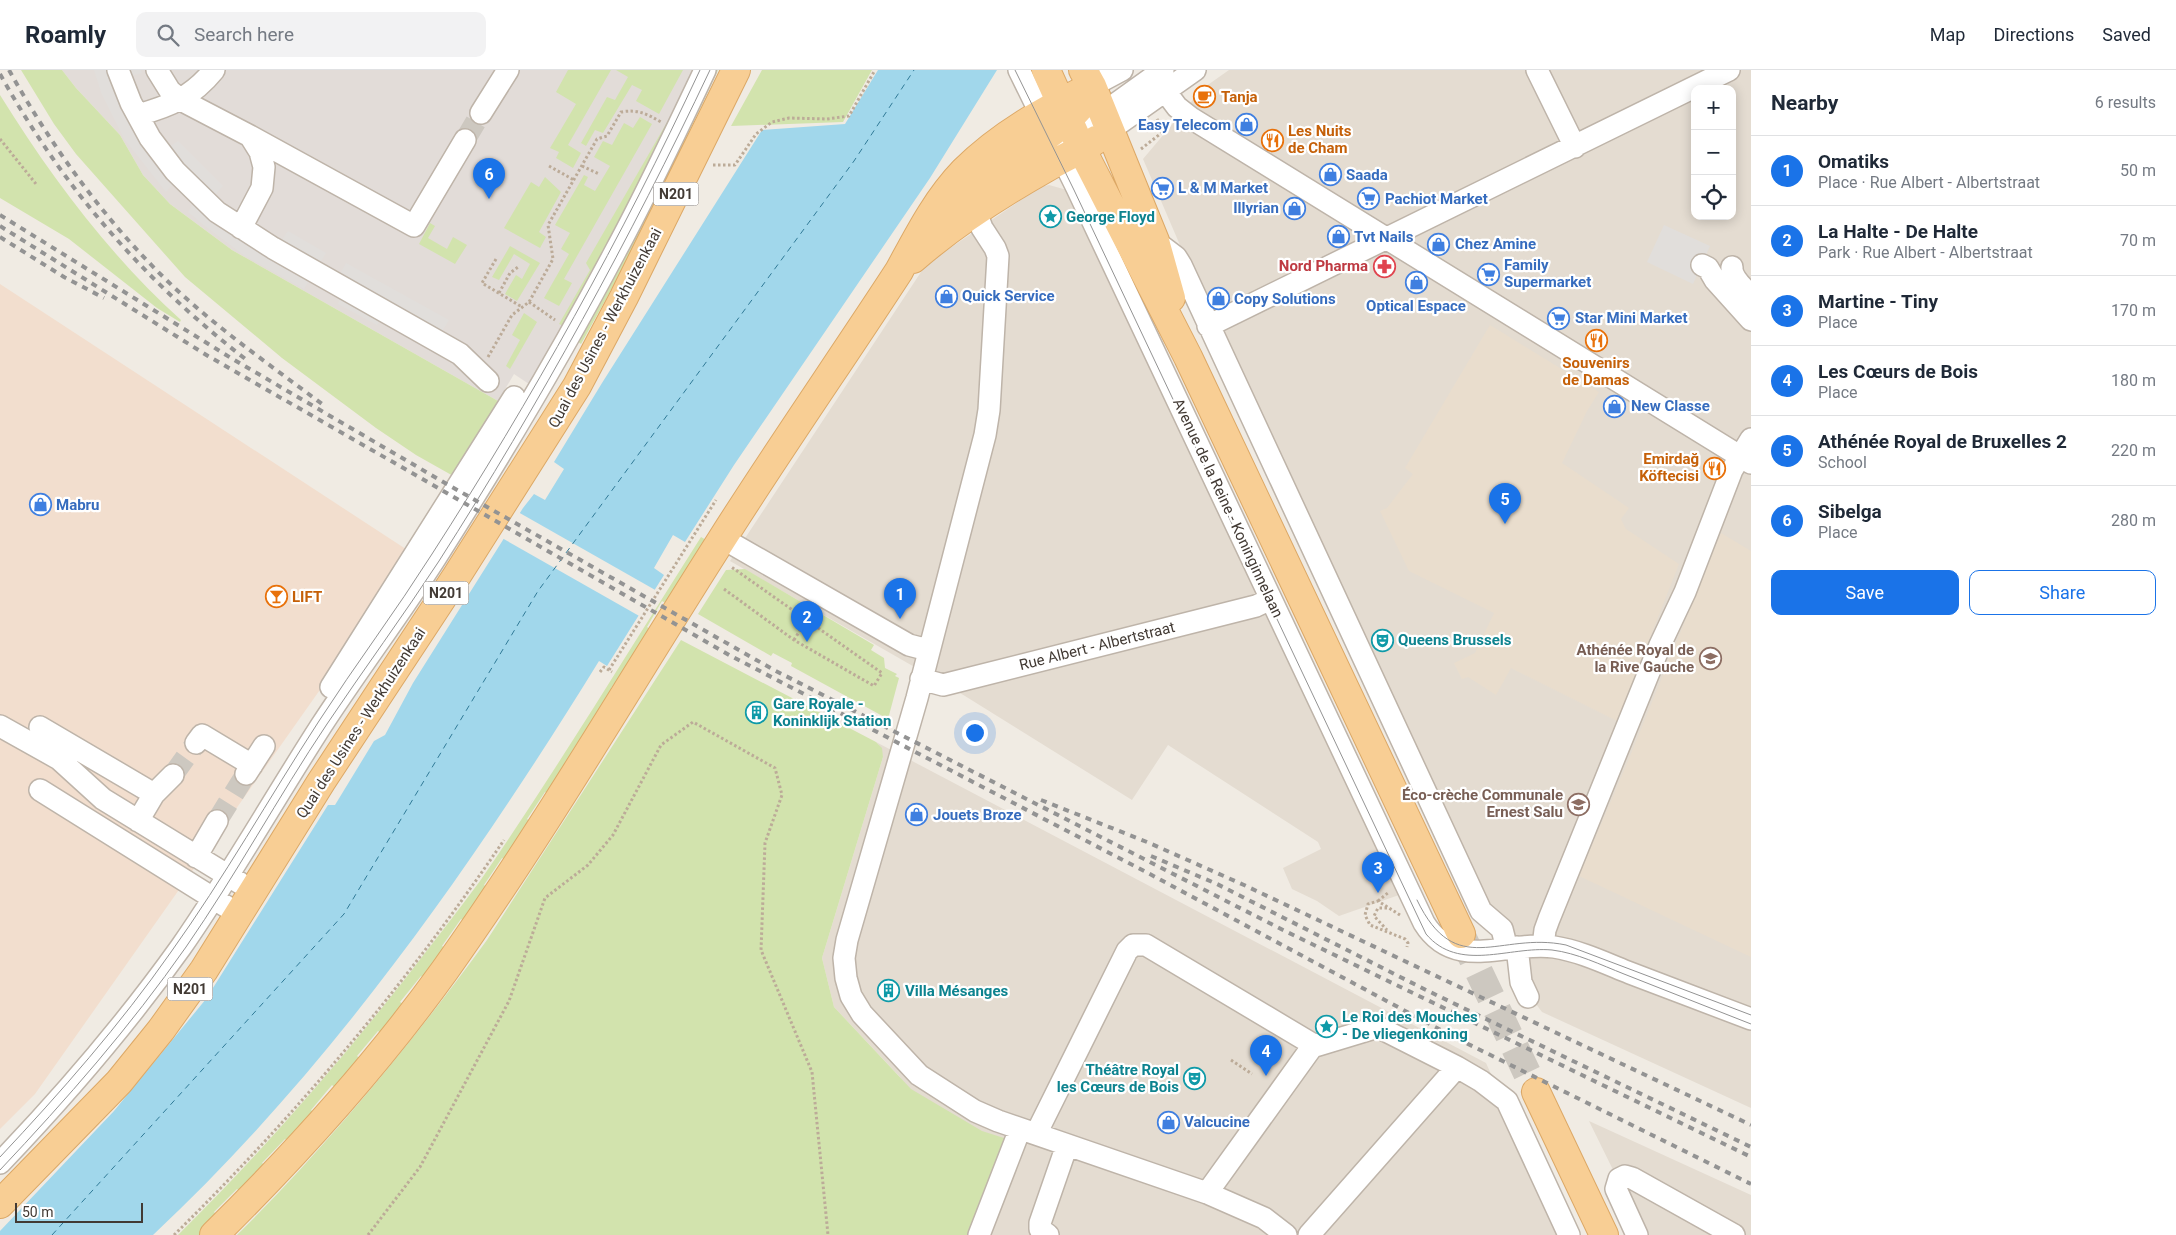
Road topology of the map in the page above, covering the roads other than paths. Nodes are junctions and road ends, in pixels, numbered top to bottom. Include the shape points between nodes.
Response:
1 (118, 70) edge
2 (157, 70) edge
3 (214, 70) edge
4 (508, 70) edge
5 (706, 70) edge
6 (736, 70) edge
7 (1019, 70) edge
8 (1046, 70) edge
9 (1122, 70) edge
10 (1162, 70) edge
11 (1195, 70) edge
12 (1537, 70) edge
13 (1729, 70) edge
14 (1087, 78) edge
15 (1165, 91) junction
16 (181, 100) junction
17 (481, 113) tunnel mouth
18 (138, 115) junction
19 (1106, 122) junction
20 (1063, 131) junction
21 (250, 136) junction
22 (465, 140) tunnel mouth
23 (1575, 147) junction
24 (969, 193) junction
25 (240, 228) junction
26 (1388, 238) junction
27 (1155, 241) junction
28 (1702, 265) dead end
29 (1732, 267) dead end
30 (899, 271) junction
31 (1751, 296) edge
32 (1751, 320) edge
33 (1208, 326) junction
34 (1188, 357) junction
35 (488, 382) road end
36 (514, 398) dead end
37 (1747, 453) edge
38 (728, 550) junction
39 (1271, 599) junction
40 (928, 650) junction
41 (921, 680) junction
42 (0, 726) edge
43 (40, 727) dead end
44 (196, 743) dead end
45 (264, 746) dead end
46 (174, 775) tunnel mouth
47 (40, 790) dead end
48 (154, 794) junction
49 (138, 821) junction
50 (217, 821) tunnel mouth
51 (196, 857) junction
52 (222, 873) junction
53 (253, 891) junction
54 (208, 895) junction
55 (240, 915) junction
56 (1452, 938) junction
57 (1543, 946) junction
58 (1512, 948) junction
59 (1528, 997) dead end
60 (1751, 1019) edge
61 (1314, 1045) junction
62 (1457, 1067) junction
63 (1536, 1092) tunnel mouth
64 (1028, 1132) junction
65 (0, 1143) edge
66 (1067, 1145) junction
67 (0, 1163) edge
68 (1207, 1193) junction
69 (0, 1204) edge
70 (214, 1235) edge
71 (979, 1235) edge
72 (1048, 1235) edge
73 (1286, 1235) edge
74 (1310, 1235) edge
75 (1569, 1235) edge
76 (1604, 1235) edge
77 (1637, 1235) edge
78 (1734, 1235) edge

1 - 18 street
2 - 16 street via 170,91
3 - 16 street
4 - 17 street
5 - 52 street, Quai des Usines - Werkhuizenkaai via 616,251 534,398 396,619
6 - 53 main road, Quai des Usines - Werkhuizenkaai / N201 via 577,386
7 - 20 street, Avenue de la Reine - Koninginnelaan
8 - 20 main road, Avenue de la Reine - Koninginnelaan
9 - 14 street
10 - 19 street
11 - 15 street
12 - 23 street
13 - 23 street
14 - 19 main road, Avenue de la Reine - Koninginnelaan
14 - 20 main road via 1082,104
15 - 19 street
15 - 26 street via 1191,118
16 - 18 street
16 - 21 street
18 - 25 street via 150,138 175,171 217,212
19 - 20 main road
19 - 27 main road, Avenue de la Reine - Koninginnelaan
20 - 24 main road
20 - 24 main road via 1000,140
20 - 34 main road, Avenue de la Reine - Koninginnelaan
20 - 39 street, Avenue de la Reine - Koninginnelaan
21 - 22 street via 414,226
21 - 25 street via 260,152 264,167 262,188
23 - 26 street
24 - 30 main road via 936,238
24 - 30 main road via 931,214
24 - 40 street via 998,256 989,410
25 - 35 street via 388,312 427,348
26 - 33 street
26 - 37 street
27 - 33 street via 1176,257
27 - 34 main road, Avenue de la Reine - Koninginnelaan
28 - 32 street
29 - 31 street via 1735,278
30 - 38 main road
33 - 58 street via 1481,911 1502,929
34 - 56 main road, Avenue de la Reine - Koninginnelaan
36 - 52 street, Quai des Usines - Werkhuizenkaai
37 - 57 street via 1732,470 1686,592 1660,645 1544,930
38 - 40 street via 909,645
38 - 70 main road via 444,971 369,1068 307,1140
39 - 41 street, Rue Albert - Albertstraat via 1246,609 942,685
39 - 56 street, Avenue de la Reine - Koninginnelaan via 1424,923 1430,932
40 - 41 street
41 - 64 street via 847,940 844,958 846,978 851,996 862,1014 909,1067 975,1111
42 - 49 street via 60,759 103,800
43 - 48 street
44 - 45 street via 202,735 249,769
46 - 48 street
47 - 54 street
48 - 49 street
49 - 51 street
50 - 51 street
51 - 52 street
52 - 53 street
52 - 54 street, Quai des Usines - Werkhuizenkaai
53 - 55 main road, Quai des Usines - Werkhuizenkaai / N201
54 - 55 street
54 - 65 street, Quai des Usines - Werkhuizenkaai via 96,1038
54 - 67 street, Quai des Usines - Werkhuizenkaai via 169,963 105,1046 60,1100
55 - 69 main road, Quai des Usines - Werkhuizenkaai / N201 via 204,970 119,1082
56 - 58 street via 1453,948 1469,952
57 - 58 street
57 - 60 street via 1579,953
58 - 59 street
61 - 62 street via 1381,1027
61 - 64 street via 1146,945 1133,945 1127,950
61 - 68 street
62 - 74 street
62 - 75 street via 1508,1103
63 - 76 main road
64 - 66 street
64 - 71 street
66 - 68 street
66 - 72 street via 1040,1223 1040,1229
68 - 73 street via 1264,1218
77 - 78 street via 1617,1193 1617,1182 1622,1177 1629,1176

